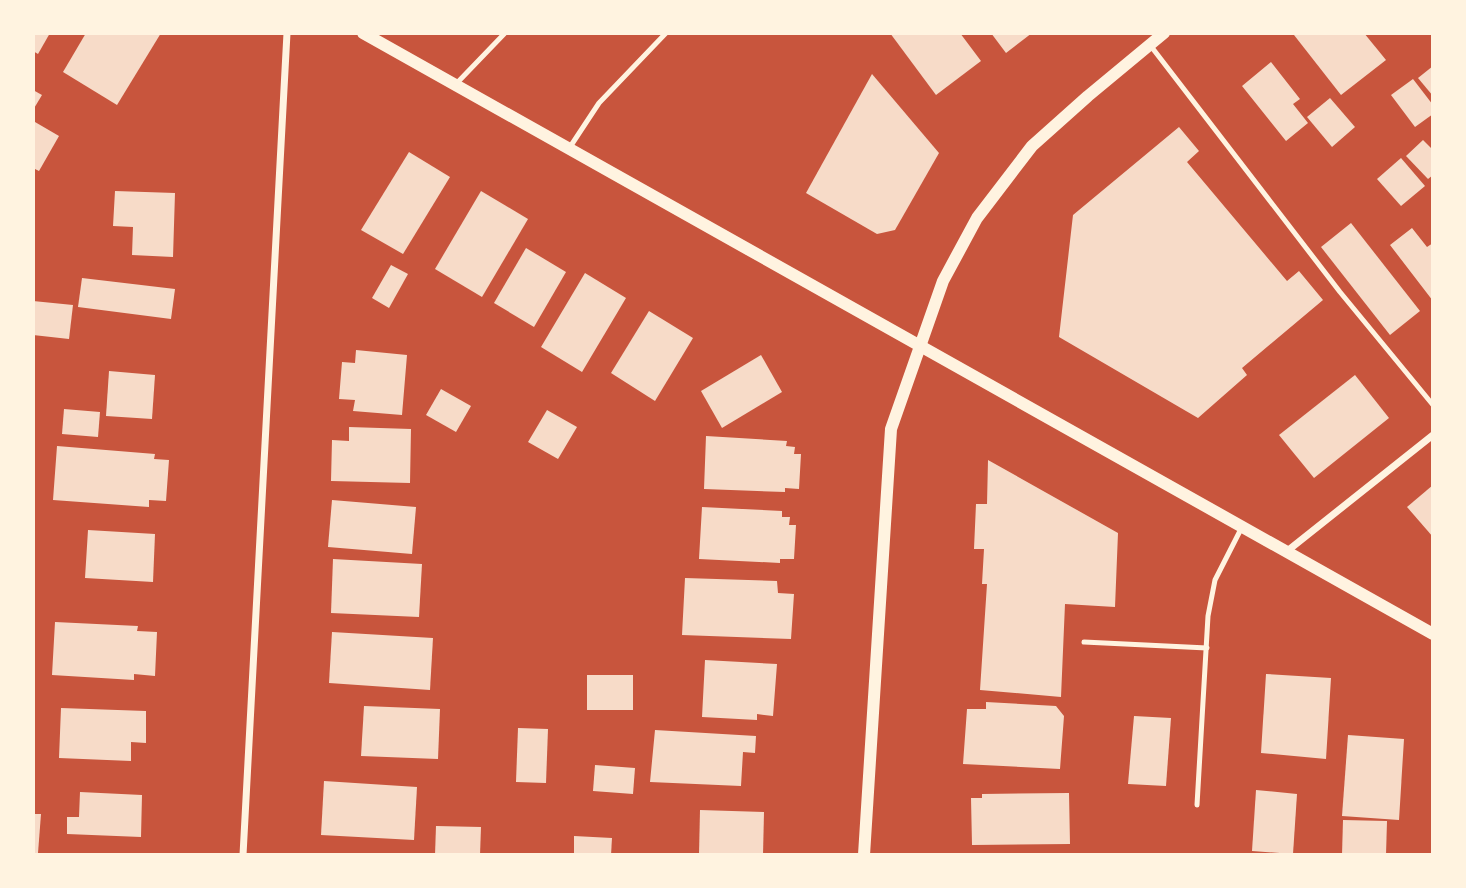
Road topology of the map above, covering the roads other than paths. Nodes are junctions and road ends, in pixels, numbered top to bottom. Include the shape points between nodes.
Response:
1 (287, 33) edge
2 (363, 33) edge
3 (505, 33) edge
4 (666, 33) edge
5 (1164, 33) edge
6 (1150, 45) junction
7 (455, 85) junction
8 (568, 150) junction
9 (920, 348) junction
10 (1433, 405) edge
11 (1433, 435) edge
12 (1242, 527) junction
13 (1286, 552) junction
14 (1433, 634) edge
15 (1084, 642) dead end
16 (1207, 648) junction
17 (1197, 805) dead end
18 (243, 855) edge
19 (864, 855) edge

1 - 18 street
2 - 7 street
3 - 7 lane
4 - 8 lane via 599,103
5 - 6 street
6 - 9 street via 1032,146 977,218 943,281
6 - 10 lane
7 - 8 street
8 - 9 street
9 - 12 street
9 - 19 street via 891,429
11 - 13 street
12 - 13 street
12 - 16 lane via 1215,580
13 - 14 street
15 - 16 lane
16 - 17 lane

